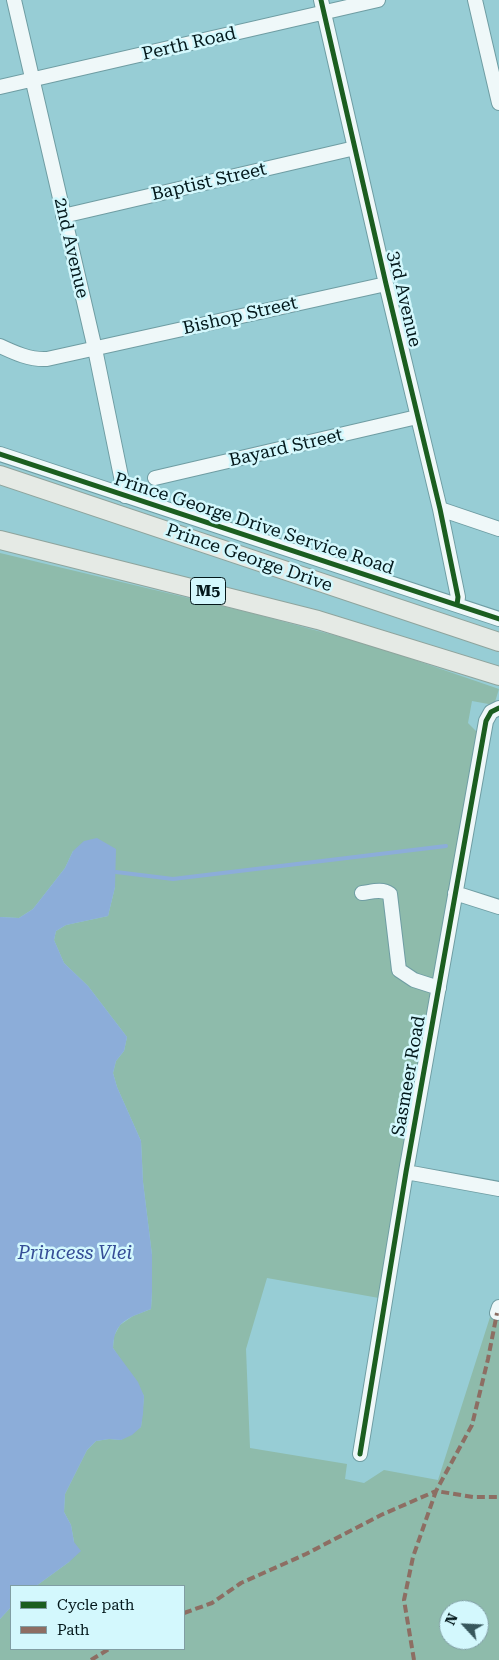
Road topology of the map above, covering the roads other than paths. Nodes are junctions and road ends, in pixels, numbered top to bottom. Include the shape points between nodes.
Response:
1 (14, 0) edge
2 (378, 0) edge
3 (475, 0) edge
4 (322, 6) edge
5 (32, 79) junction
6 (0, 87) edge
7 (499, 104) edge
8 (355, 148) junction
9 (63, 216) junction
10 (386, 284) junction
11 (0, 346) edge
12 (95, 349) junction
13 (417, 417) junction
14 (0, 454) edge
15 (0, 475) edge
16 (155, 478) dead end
17 (125, 496) junction
18 (440, 509) junction
19 (499, 529) edge
20 (0, 540) edge
21 (457, 605) junction
22 (499, 619) edge
23 (499, 642) edge
24 (499, 676) edge
25 (499, 708) edge
26 (362, 893) dead end
27 (455, 893) junction
28 (499, 906) edge
29 (439, 988) junction
30 (406, 1172) junction
31 (499, 1189) edge
32 (360, 1454) dead end

1 - 5 street, 2nd Avenue
2 - 4 street, Perth Road
3 - 7 street
4 - 5 street, Perth Road
4 - 8 street, 3rd Avenue
5 - 6 street, Perth Road
5 - 9 street, 2nd Avenue
8 - 9 street, Baptist Street
8 - 10 street, 3rd Avenue
9 - 12 street, 2nd Avenue
10 - 12 street, Bishop Street
10 - 13 street, 3rd Avenue
11 - 12 street, Bishop Street via 37,360
12 - 17 street, 2nd Avenue
13 - 16 street, Bayard Street
13 - 18 street, 3rd Avenue
14 - 17 street, Prince George Drive Service Road
15 - 23 main road, Prince George Drive / M5
17 - 21 street, Prince George Drive Service Road
18 - 19 street
18 - 21 street, 3rd Avenue
20 - 24 main road, Prince George Drive / M5 via 299,615
21 - 22 street, Prince George Drive Service Road
25 - 27 street, Sasmeer Road via 491,712 486,721
26 - 29 street via 388,892 399,970 414,980
27 - 28 street
27 - 29 street, Sasmeer Road
29 - 30 street, Sasmeer Road
30 - 31 street
30 - 32 street, Sasmeer Road

